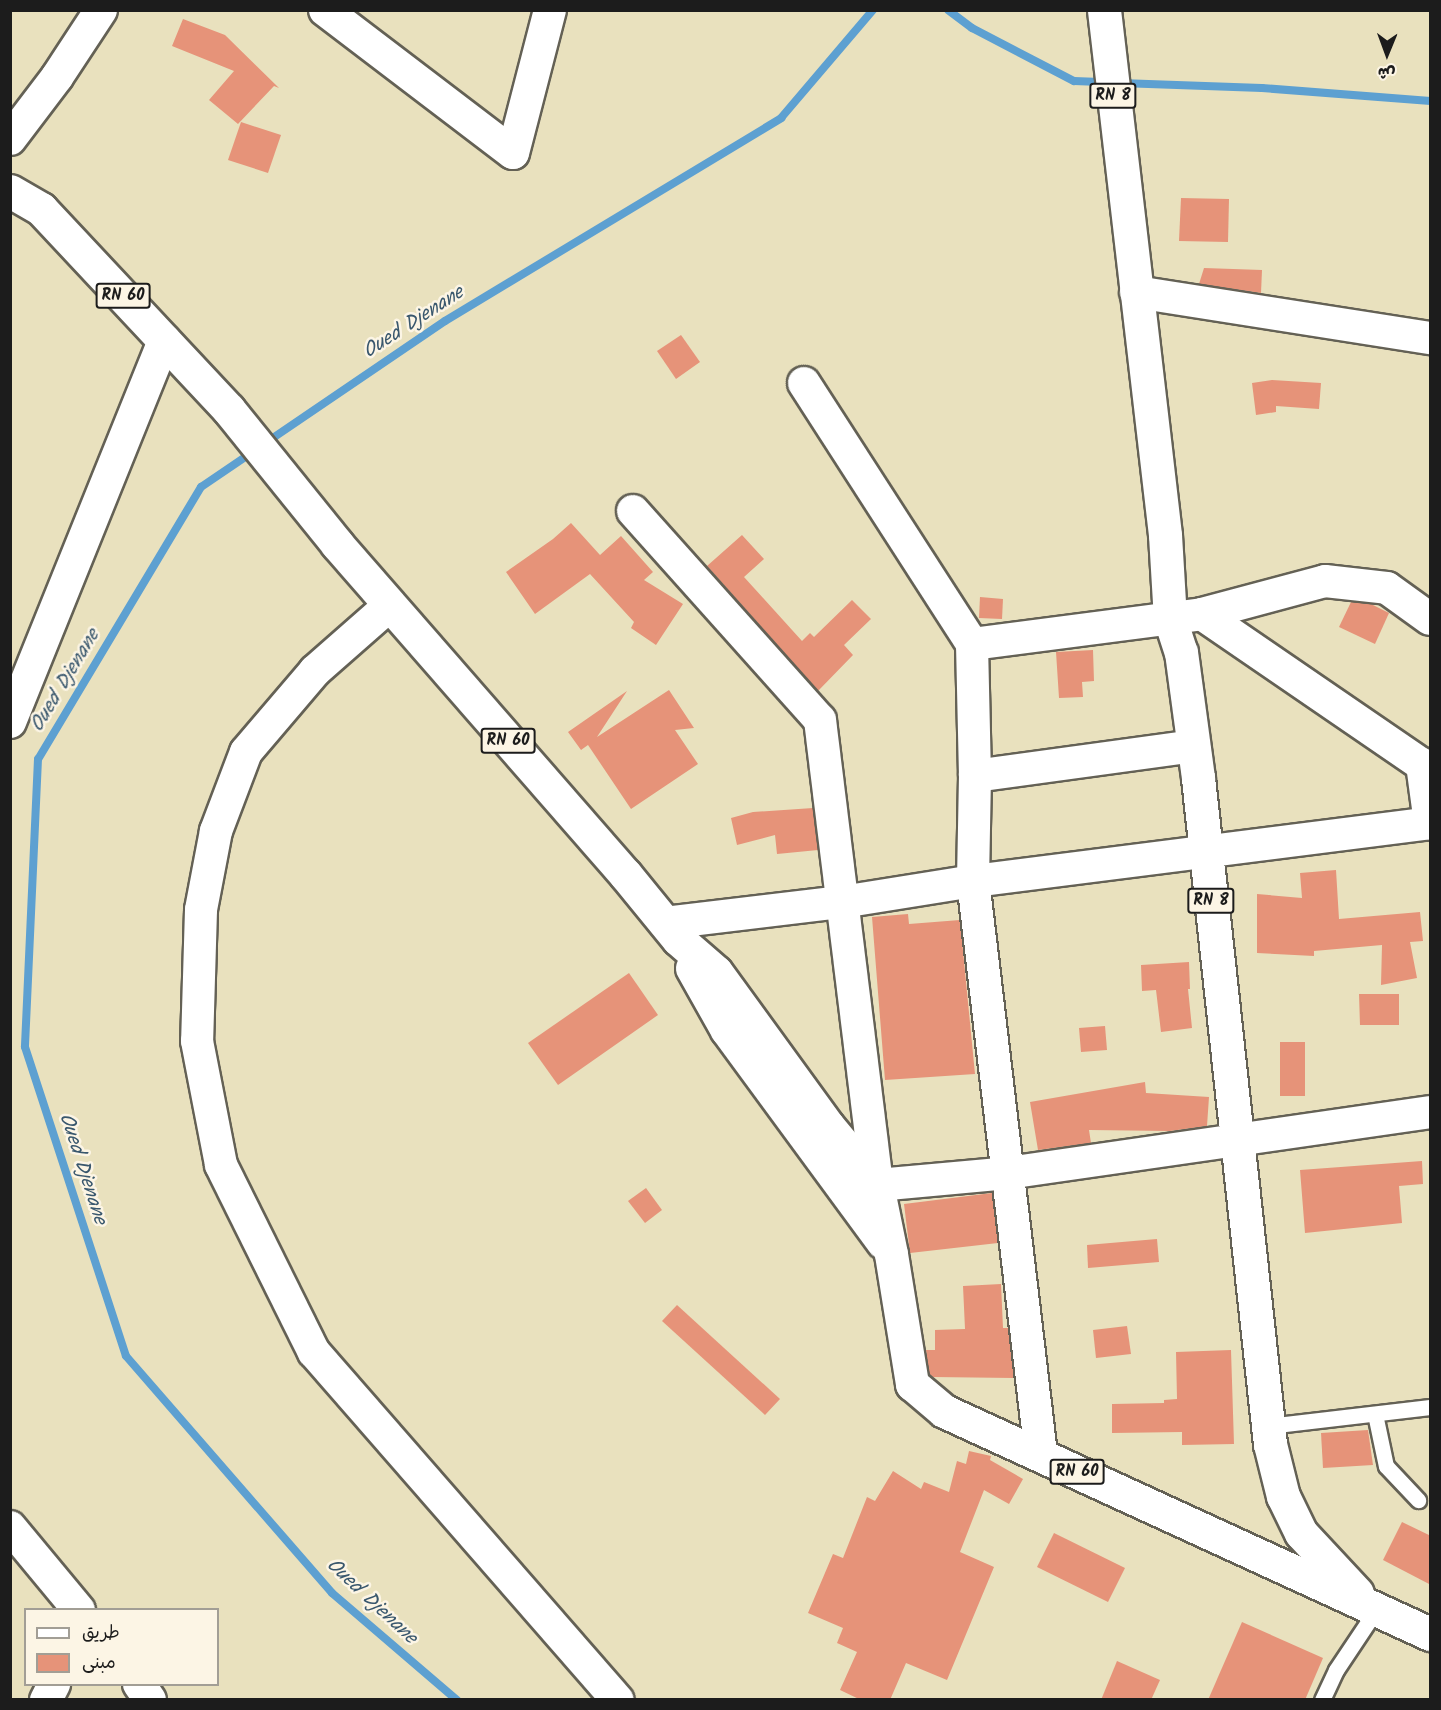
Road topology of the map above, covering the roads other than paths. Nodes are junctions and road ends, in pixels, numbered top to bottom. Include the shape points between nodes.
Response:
1 (550, 10) edge
2 (330, 12) edge
3 (92, 15) edge
4 (1104, 17) edge
5 (10, 139) edge
6 (10, 191) edge
7 (1136, 292) junction
8 (1431, 338) edge
9 (164, 340) junction
10 (804, 383) dead end
11 (633, 511) dead end
12 (390, 605) junction
13 (1202, 614) junction
14 (1170, 619) junction
15 (1431, 619) edge
16 (972, 644) junction
17 (12, 718) edge
18 (1194, 746) junction
19 (1426, 767) edge
20 (975, 776) junction
21 (1431, 823) edge
22 (1206, 853) junction
23 (973, 882) junction
24 (842, 902) junction
25 (671, 931) junction
26 (1431, 1112) edge
27 (1237, 1141) junction
28 (1008, 1173) junction
29 (877, 1185) junction
30 (891, 1254) junction
31 (1431, 1407) edge
32 (1375, 1414) junction
33 (1268, 1426) junction
34 (1041, 1455) junction
35 (1418, 1500) dead end
36 (10, 1527) edge
37 (77, 1608) edge
38 (1372, 1608) junction
39 (1431, 1634) edge
40 (53, 1686) edge
41 (140, 1686) edge
42 (46, 1700) edge
43 (150, 1700) edge
44 (618, 1700) edge
45 (1322, 1700) edge

1 - 2 street via 513,153
3 - 5 street via 57,77
4 - 7 main road, RN 8
6 - 9 main road, RN 60 via 41,208
7 - 8 street
7 - 14 main road, RN 8 via 1166,535
9 - 12 main road, RN 60 via 229,410
9 - 17 street
10 - 16 street
11 - 24 street via 820,720
12 - 25 main road, RN 60
12 - 44 street via 315,671 246,752 216,831 201,910 197,1041 221,1165 314,1352
13 - 14 street
13 - 15 street via 1325,581 1387,588
13 - 19 street
14 - 16 street
14 - 18 main road, RN 8 via 1181,652
16 - 20 street
18 - 20 street
18 - 22 main road, RN 8
19 - 21 street
20 - 23 street
21 - 22 street
22 - 23 street
22 - 27 main road, RN 8
23 - 24 street
23 - 28 street
24 - 25 street
24 - 29 street
25 - 29 main road via 716,972 828,1126
25 - 30 main road, RN 60 via 727,1030
26 - 27 street
27 - 28 street
27 - 33 main road, RN 8
28 - 29 street
28 - 34 street
29 - 30 main road
30 - 34 main road, RN 60 via 912,1384 944,1411
31 - 32 lane
32 - 33 lane
32 - 35 lane via 1386,1466
33 - 38 main road, RN 8 via 1283,1496 1301,1533
34 - 38 main road, RN 60
36 - 37 street
38 - 39 main road, RN 8
38 - 45 lane
40 - 42 street
41 - 43 street

